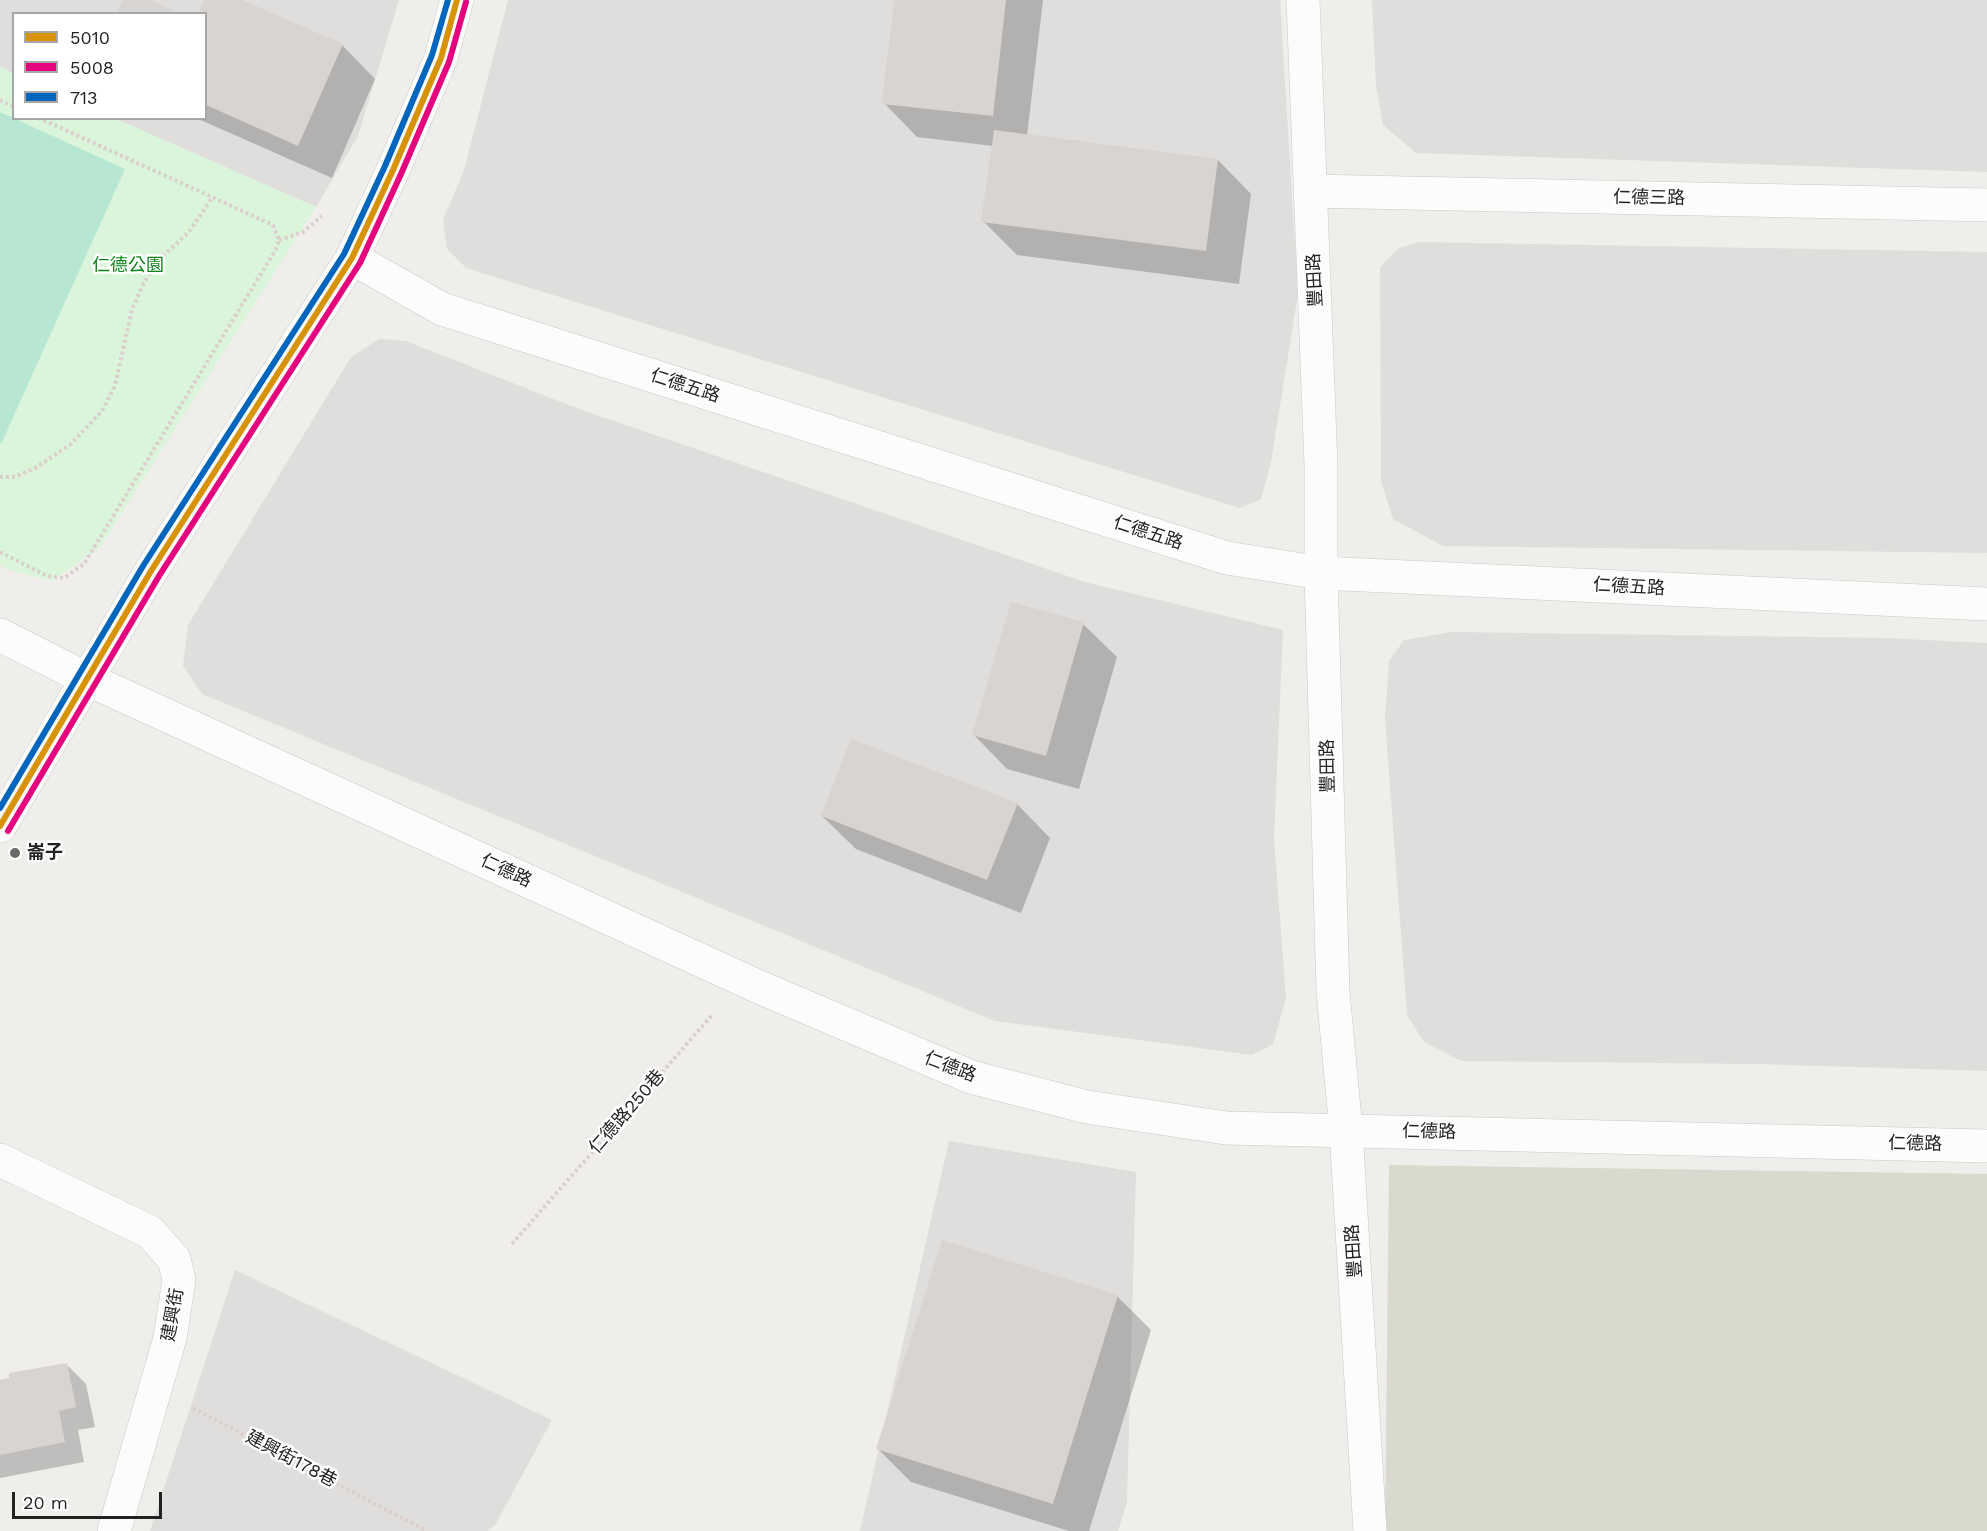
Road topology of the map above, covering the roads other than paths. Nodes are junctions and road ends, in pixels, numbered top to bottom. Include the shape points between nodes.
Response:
1 (457, 0) edge
2 (1303, 0) edge
3 (1311, 191) junction
4 (1987, 205) edge
5 (352, 258) junction
6 (1321, 573) junction
7 (1987, 604) edge
8 (0, 635) edge
9 (87, 679) junction
10 (0, 826) edge
11 (1346, 1130) junction
12 (1987, 1146) edge
13 (0, 1160) edge
14 (114, 1531) edge
15 (1370, 1531) edge

1 - 5 street via 441,58
2 - 3 street, 豐田路
3 - 4 street, 仁德三路
3 - 6 street, 豐田路
5 - 6 street, 仁德五路 via 442,309 1227,558
5 - 9 street via 151,571
6 - 7 street, 仁德五路
6 - 11 street, 豐田路 via 1334,992
8 - 9 street, 仁德路
9 - 10 street
9 - 11 street, 仁德路 via 742,980 971,1077 1087,1107 1226,1128
11 - 12 street, 仁德路
11 - 15 street, 豐田路
13 - 14 street, 建興街 via 150,1232 174,1259 179,1280 170,1338

